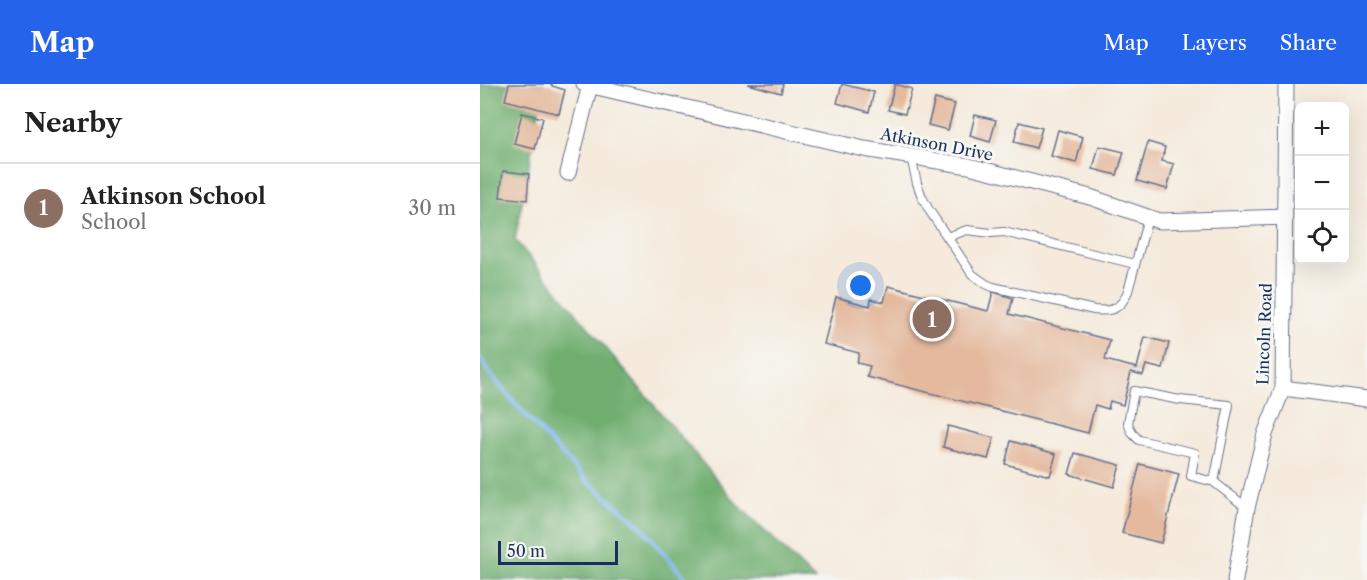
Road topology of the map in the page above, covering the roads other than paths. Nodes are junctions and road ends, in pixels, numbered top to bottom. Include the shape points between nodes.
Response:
1 (1286, 84) edge
2 (587, 85) edge
3 (911, 157) junction
4 (568, 173) dead end
5 (1285, 217) junction
6 (1148, 218) junction
7 (947, 237) junction
8 (1135, 264) junction
9 (1282, 388) junction
10 (1367, 399) edge
11 (1214, 482) junction
12 (1247, 508) junction
13 (1235, 580) edge

1 - 5 street, Lincoln Road
2 - 3 street, Atkinson Drive
2 - 4 street
3 - 6 street, Atkinson Drive via 969,166 1090,197
3 - 7 lane via 922,197
5 - 6 street, Atkinson Drive via 1164,221
5 - 9 street, Lincoln Road
6 - 8 lane
7 - 8 lane via 968,230 1004,232
7 - 8 lane via 972,274 986,284 1094,310 1107,311 1125,299
9 - 10 street
9 - 12 street, Lincoln Road via 1265,434
11 - 11 lane via 1191,476 1195,453 1139,440 1132,433 1128,423 1134,391 1229,405
11 - 12 lane
12 - 13 street, Lincoln Road

